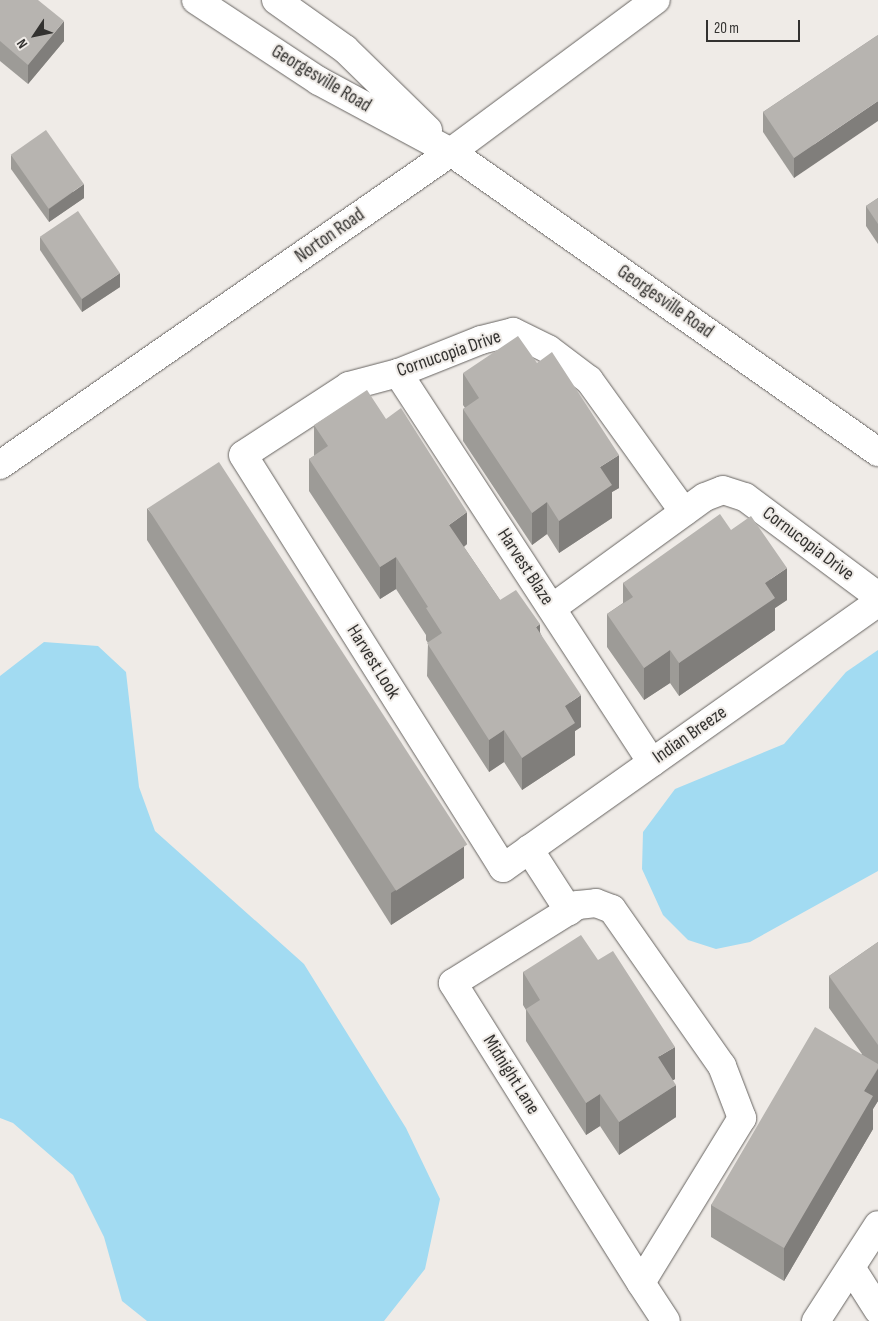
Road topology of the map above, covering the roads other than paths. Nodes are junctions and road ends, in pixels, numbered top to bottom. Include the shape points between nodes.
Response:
1 (196, 0) edge
2 (276, 0) edge
3 (656, 0) edge
4 (451, 152) junction
5 (398, 373) junction
6 (878, 452) edge
7 (243, 455) joint
8 (0, 465) edge
9 (684, 512) junction
10 (878, 596) edge
11 (878, 602) edge
12 (552, 608) junction
13 (652, 762) junction
14 (530, 849) junction
15 (503, 868) joint
16 (569, 911) junction
17 (878, 1225) edge
18 (852, 1269) junction
19 (642, 1283) junction
20 (878, 1310) edge
21 (666, 1321) edge
22 (816, 1321) edge

1 - 4 street, Georgesville Road via 319,81
2 - 4 street, Georgesville Road via 345,49
3 - 4 street, Norton Road
4 - 6 street, Georgesville Road
4 - 8 street, Norton Road
5 - 7 street, Cornucopia Drive via 348,386
5 - 9 street, Cornucopia Drive via 481,340 513,332 540,345 589,380
5 - 12 street, Harvest Blaze
7 - 15 street, Harvest Look
9 - 10 street, Cornucopia Drive via 705,497 723,490 745,497
9 - 12 street, Cornucopia Drive
11 - 13 street, Indian Breeze
12 - 13 street, Harvest Blaze
13 - 14 street, Indian Breeze
14 - 15 street, Indian Breeze
14 - 16 street
16 - 19 street, Midnight Lane via 578,905 596,903 612,909 722,1066 742,1118
16 - 19 street, Midnight Lane via 453,983
17 - 18 street
18 - 20 street
18 - 22 street
19 - 21 street, Midnight Lane

